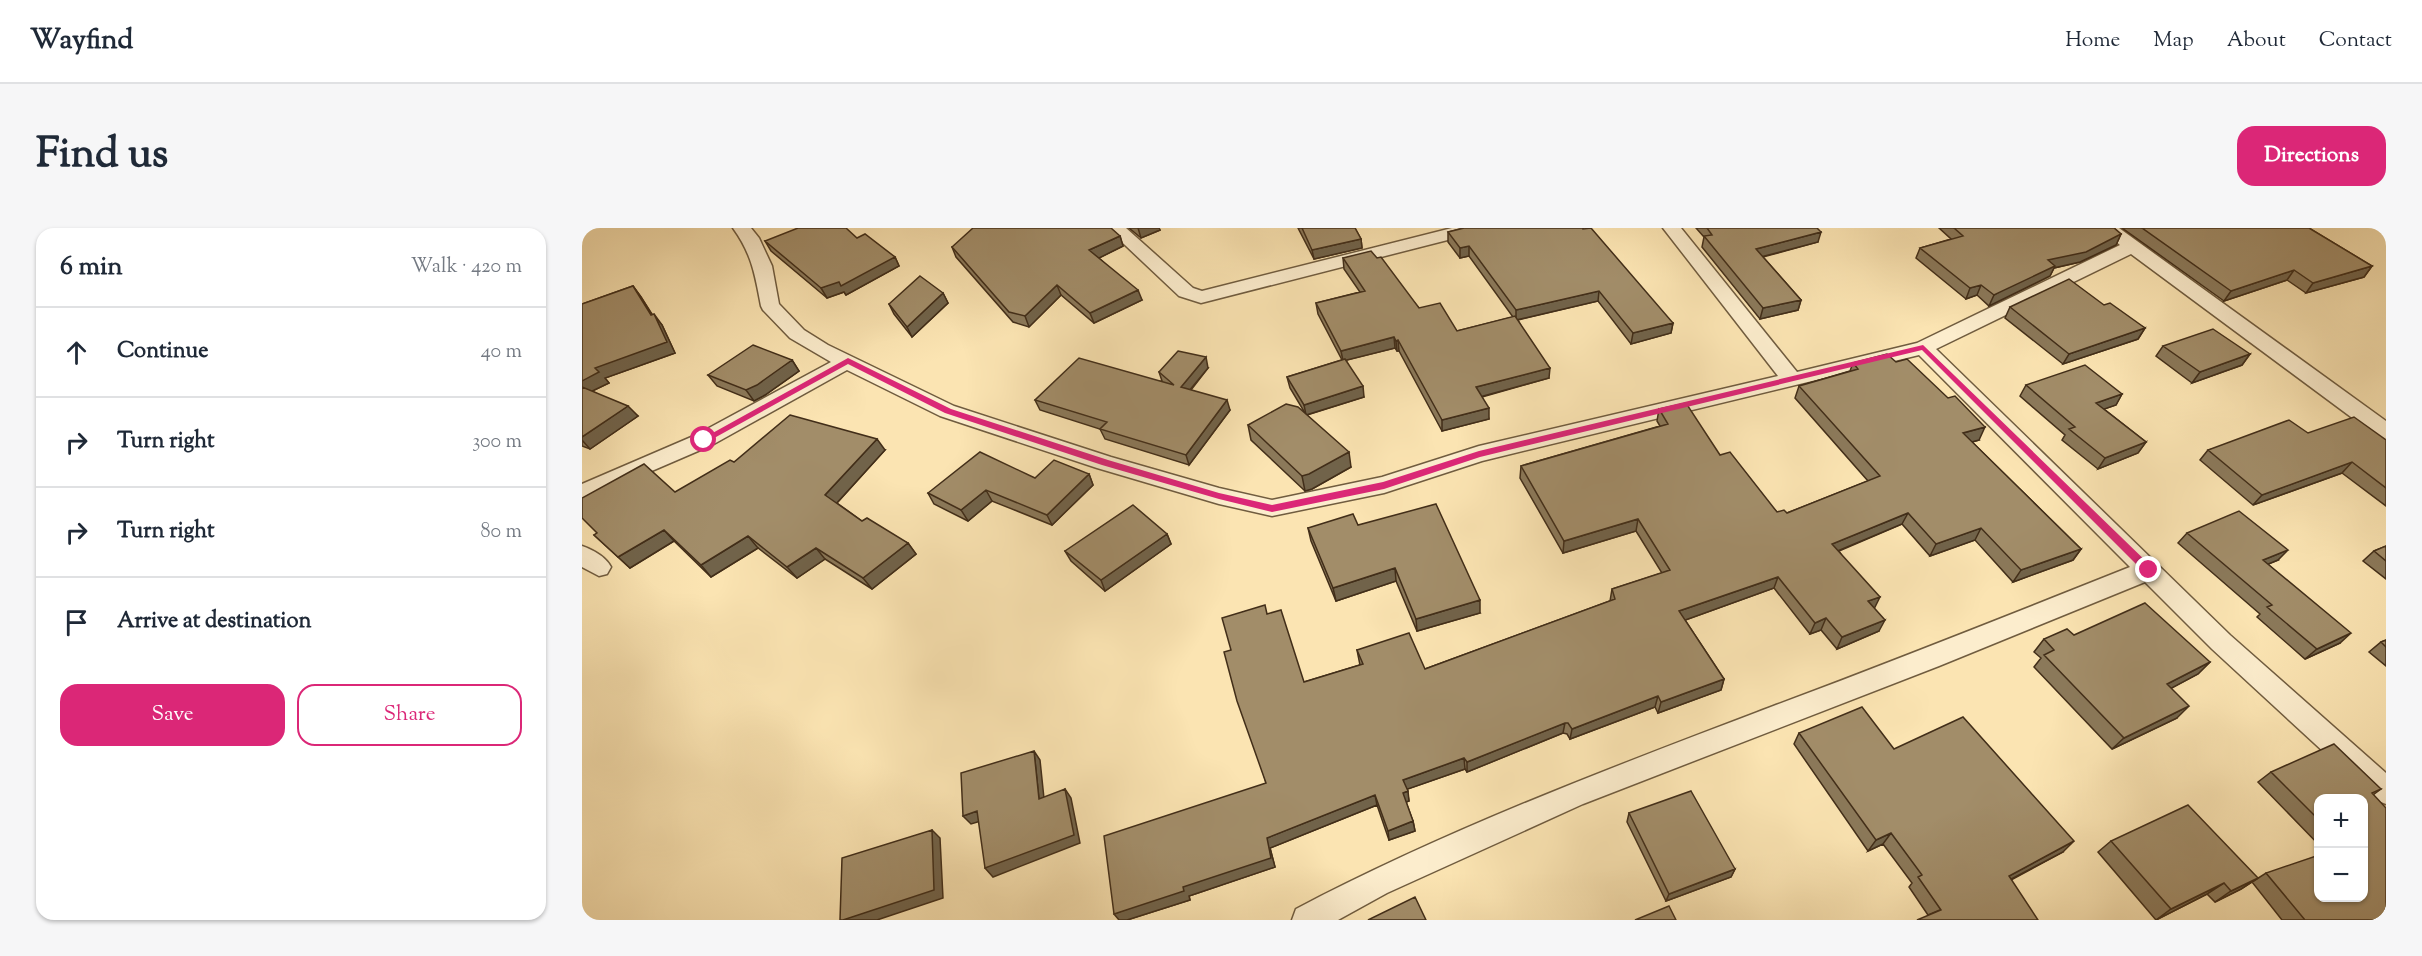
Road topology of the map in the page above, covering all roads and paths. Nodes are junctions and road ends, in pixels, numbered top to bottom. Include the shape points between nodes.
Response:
1 (742, 228) edge
2 (1116, 228) edge
3 (1473, 228) edge
4 (1672, 228) edge
5 (2108, 228) edge
6 (2133, 246) junction
7 (1923, 348) junction
8 (848, 361) junction
9 (1791, 378) junction
10 (2385, 430) edge
11 (582, 493) edge
12 (2149, 570) junction
13 (2386, 791) edge
14 (1307, 920) edge

1 - 8 street via 764,266 770,306 797,334
2 - 3 street via 1186,292 1201,297
4 - 9 street
5 - 6 street
6 - 7 street
6 - 10 street
7 - 9 street
7 - 12 street
8 - 9 street via 948,411 1105,463 1272,508 1384,485 1479,454
8 - 11 street via 704,440
12 - 13 street via 2221,642
12 - 14 street via 1573,795 1376,883

